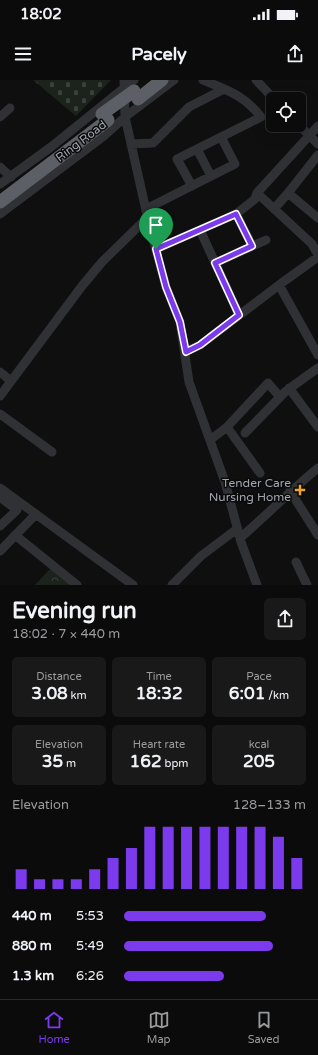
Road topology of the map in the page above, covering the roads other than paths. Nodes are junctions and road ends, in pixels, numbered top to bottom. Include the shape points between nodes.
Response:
1 (134, 80) edge
2 (148, 80) edge
3 (162, 80) edge
4 (174, 80) edge
5 (203, 80) edge
6 (256, 80) edge
7 (124, 84) edge
8 (224, 89) junction
9 (267, 92) edge
10 (10, 108) dead end
11 (0, 117) edge
12 (106, 117) junction
13 (125, 117) junction
14 (318, 126) edge
15 (305, 132) edge
16 (308, 135) junction
17 (221, 137) junction
18 (132, 144) junction
19 (318, 144) edge
20 (197, 149) junction
21 (318, 155) edge
22 (0, 166) edge
23 (211, 176) junction
24 (11, 177) junction
25 (0, 184) edge
26 (192, 186) junction
27 (0, 192) edge
28 (257, 193) junction
29 (288, 193) junction
30 (0, 202) edge
31 (274, 208) junction
32 (147, 213) junction
33 (0, 214) edge
34 (236, 214) junction
35 (318, 218) edge
36 (200, 230) junction
37 (266, 240) dead end
38 (252, 246) junction
39 (156, 249) junction
40 (318, 256) edge
41 (215, 263) junction
42 (279, 285) junction
43 (239, 315) junction
44 (186, 352) junction
45 (318, 355) edge
46 (318, 368) edge
47 (0, 372) edge
48 (10, 381) junction
49 (290, 388) junction
50 (0, 396) edge
51 (280, 397) junction
52 (0, 414) edge
53 (227, 427) junction
54 (318, 427) edge
55 (245, 433) dead end
56 (210, 440) junction
57 (52, 452) dead end
58 (318, 468) edge
59 (260, 473) dead end
60 (0, 488) edge
61 (290, 491) junction
62 (0, 497) edge
63 (36, 514) junction
64 (0, 526) edge
65 (239, 533) junction
66 (15, 535) junction
67 (318, 535) edge
68 (0, 550) edge
69 (296, 562) dead end
70 (77, 585) edge
71 (133, 585) edge
72 (172, 585) edge
73 (257, 585) edge
74 (307, 585) edge

1 - 7 street
2 - 12 highway, Ring Road, bridge
3 - 12 highway, Ring Road
4 - 13 street
5 - 8 street
6 - 9 street
7 - 12 street
7 - 13 street
8 - 17 street via 243,98 261,117
8 - 18 street via 189,107 153,143
10 - 11 street
12 - 13 street
12 - 24 street via 46,151
12 - 27 highway, Ring Road
12 - 30 highway, Ring Road
12 - 33 street via 87,149
13 - 18 street
14 - 16 street
15 - 16 street
16 - 19 street
16 - 28 street
17 - 20 street
17 - 23 street via 235,164
18 - 32 street
20 - 23 street
20 - 26 street via 177,159
21 - 29 street
22 - 24 street
23 - 26 street
24 - 25 street
26 - 32 street
28 - 31 street
28 - 34 street via 255,200
29 - 31 street
29 - 35 street
31 - 40 street via 312,244
32 - 39 street
32 - 48 street via 82,286
34 - 36 street
34 - 38 street
36 - 39 street
36 - 41 street
37 - 38 street
38 - 41 street
39 - 44 street via 166,287 180,322
40 - 42 street
41 - 43 street
42 - 43 street
42 - 45 street
43 - 44 street via 200,345
44 - 56 street via 190,382
46 - 49 street
47 - 48 street
48 - 50 street
49 - 51 street
49 - 54 street
51 - 53 street via 268,383
51 - 55 street
52 - 57 street
53 - 56 street
53 - 59 street
56 - 65 street
58 - 61 street
60 - 63 street
61 - 65 street via 262,519
61 - 67 street
62 - 64 street via 17,510
63 - 66 street
63 - 71 street
65 - 72 street via 201,556
65 - 73 street
66 - 68 street
66 - 70 street
69 - 74 street

